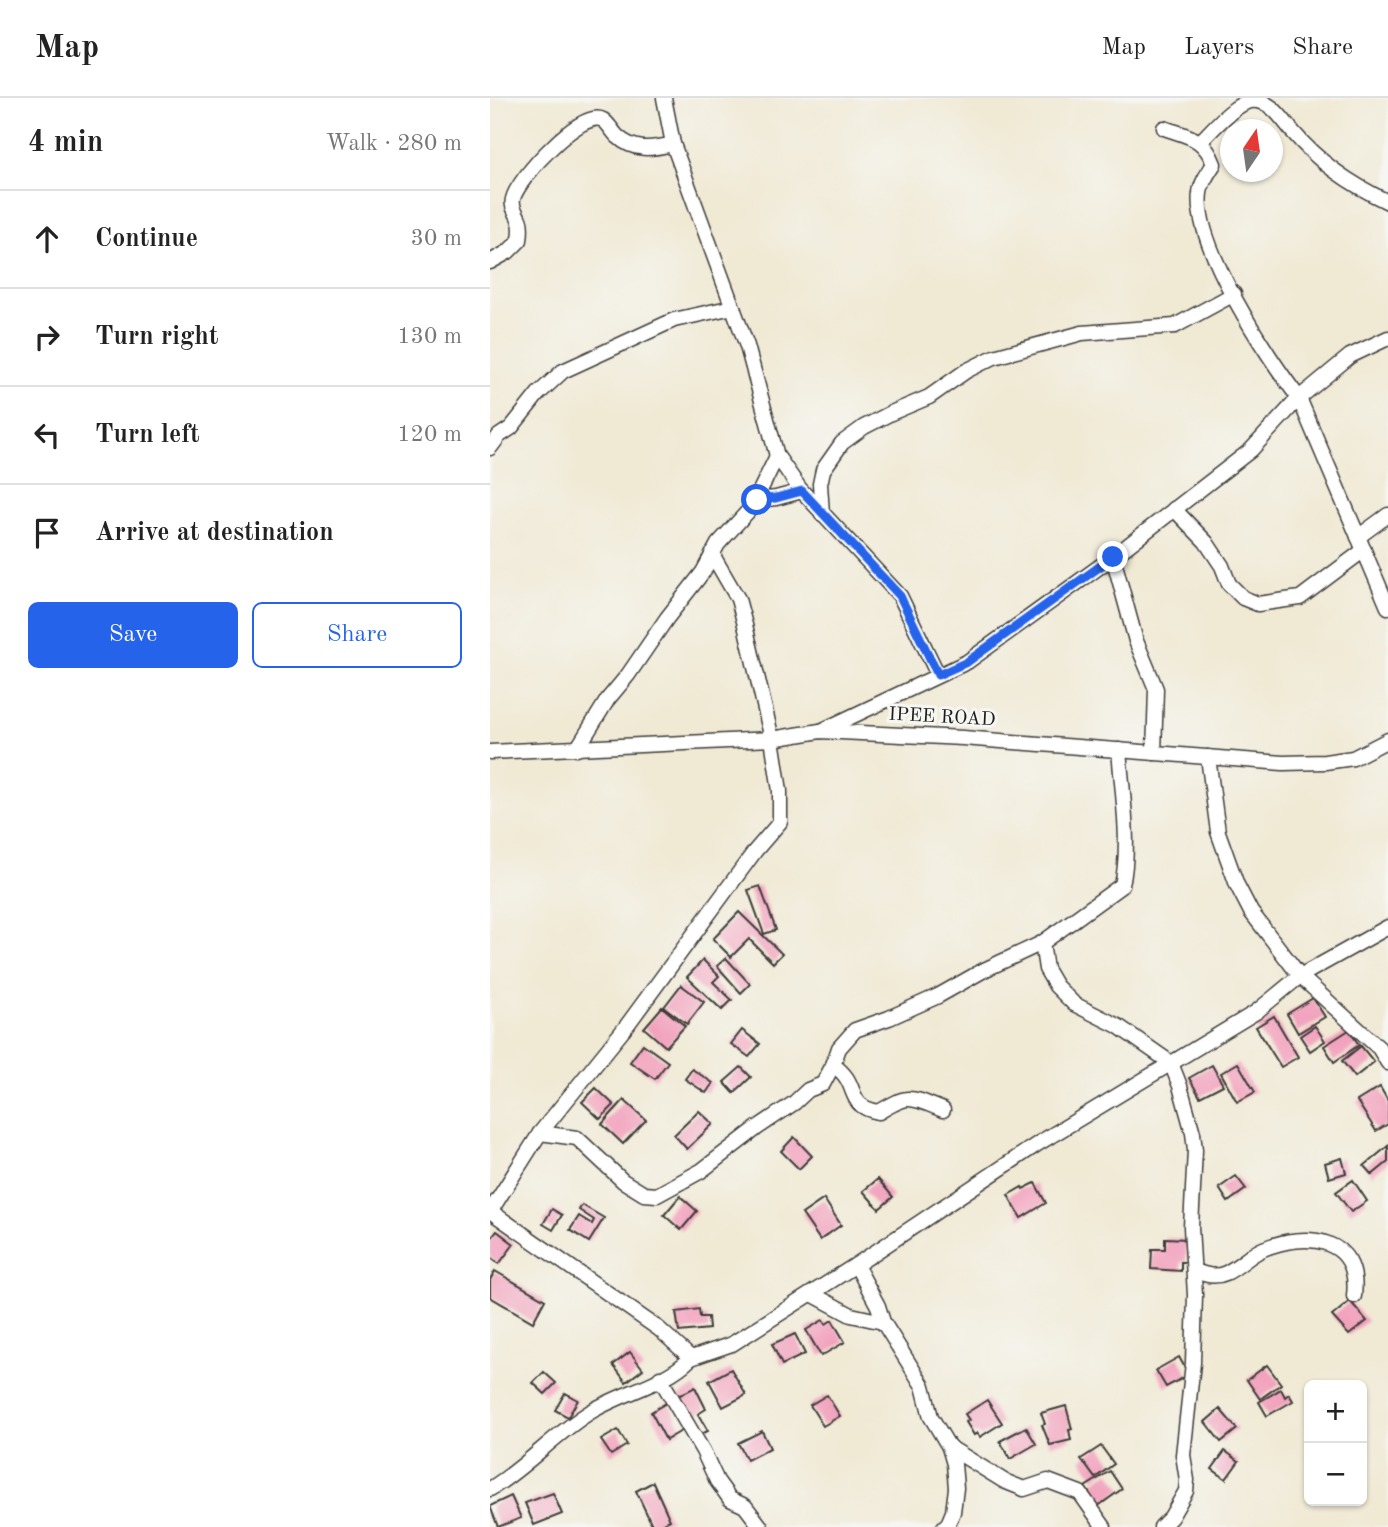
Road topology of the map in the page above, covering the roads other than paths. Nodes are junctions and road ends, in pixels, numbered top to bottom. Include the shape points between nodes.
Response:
1 (664, 98) edge
2 (1164, 128) dead end
3 (1200, 141) junction
4 (673, 144) junction
5 (1386, 199) edge
6 (490, 262) edge
7 (1234, 294) junction
8 (733, 307) junction
9 (1388, 338) edge
10 (1299, 398) junction
11 (490, 448) edge
12 (777, 456) junction
13 (802, 491) junction
14 (757, 500) junction
15 (1174, 509) junction
16 (822, 514) junction
17 (1388, 515) edge
18 (1361, 544) junction
19 (712, 554) junction
20 (1113, 557) junction
21 (1388, 607) edge
22 (938, 675) junction
23 (820, 731) junction
24 (772, 739) junction
25 (1388, 740) edge
26 (577, 749) junction
27 (1119, 750) junction
28 (490, 752) edge
29 (1154, 753) junction
30 (1208, 757) junction
31 (1388, 927) edge
32 (1042, 943) junction
33 (1300, 976) junction
34 (1171, 1063) junction
35 (1388, 1063) edge
36 (834, 1065) junction
37 (943, 1110) dead end
38 (540, 1133) junction
39 (490, 1211) edge
40 (856, 1265) junction
41 (1195, 1270) junction
42 (812, 1294) junction
43 (1354, 1296) dead end
44 (883, 1322) junction
45 (691, 1358) junction
46 (660, 1378) junction
47 (949, 1447) junction
48 (490, 1489) edge
49 (761, 1527) edge
50 (944, 1527) edge
51 (1104, 1527) edge
52 (1161, 1527) edge

1 - 4 street
2 - 3 street
3 - 5 street via 1236,109 1250,101 1262,103 1282,117 1317,157 1360,188
3 - 7 street via 1214,164 1200,193 1203,223 1214,257
4 - 6 street via 638,148 627,145 603,120 584,122 553,146 526,176 513,200 520,240
4 - 8 street
7 - 10 street
7 - 16 street via 1175,326 1082,332 994,357 966,371 929,397 882,417 842,443 823,470
8 - 11 street via 674,320 563,371
8 - 12 street
9 - 10 street via 1350,356
10 - 15 street via 1251,450
10 - 18 street
12 - 13 street
12 - 14 street
13 - 14 street
13 - 16 street
14 - 19 street
15 - 18 street via 1206,542 1229,584 1243,598 1258,604 1300,598
15 - 20 street
16 - 22 street via 900,596
17 - 18 street
18 - 21 street
19 - 24 street via 738,599
19 - 26 street
20 - 22 street via 967,662
20 - 29 street via 1136,641 1156,690
22 - 23 street
23 - 24 street, IPEE ROAD
23 - 27 street, IPEE ROAD
24 - 26 street, IPEE ROAD
24 - 38 street via 780,791 778,826
25 - 30 street, IPEE ROAD via 1353,758 1325,762
26 - 28 street, IPEE ROAD
27 - 29 street, IPEE ROAD
27 - 32 street via 1125,839 1122,885
29 - 30 street, IPEE ROAD
30 - 33 street via 1218,832 1237,884 1251,912
31 - 33 street
32 - 34 street via 1046,969 1073,1004 1118,1026
32 - 36 street via 938,996 855,1030 839,1048
33 - 34 street via 1256,1012
33 - 35 street via 1379,1048
34 - 40 street via 1039,1143
34 - 41 street via 1195,1150 1191,1227
36 - 37 street via 849,1080 863,1110 879,1112 911,1098
36 - 38 street via 823,1084 808,1090 701,1171 657,1195 644,1194 623,1181 578,1138
38 - 39 street
39 - 45 street via 659,1329
40 - 42 street
40 - 44 street
41 - 43 street via 1214,1276 1227,1273 1266,1248 1321,1241 1347,1255
41 - 52 street via 1193,1363 1183,1454 1186,1491
42 - 44 street via 851,1315
42 - 45 street via 732,1344
44 - 47 street via 923,1386 931,1417
45 - 46 street
46 - 48 street via 594,1410
46 - 49 street via 717,1481
47 - 50 street via 956,1488 953,1511
47 - 51 street via 1024,1489 1048,1481 1080,1493

